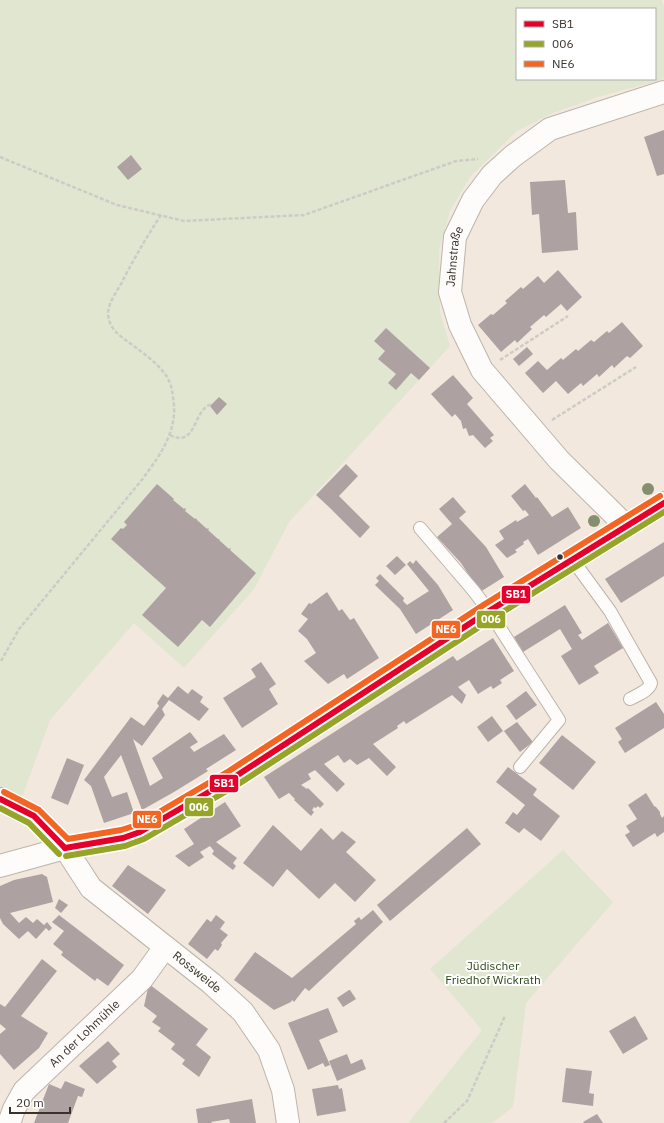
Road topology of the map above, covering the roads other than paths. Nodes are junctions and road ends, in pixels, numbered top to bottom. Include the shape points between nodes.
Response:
1 (664, 92) edge
2 (664, 503) edge
3 (626, 526) junction
4 (420, 528) dead end
5 (572, 560) junction
6 (489, 611) junction
7 (630, 699) dead end
8 (520, 767) dead end
9 (0, 799) edge
10 (65, 848) junction
11 (0, 866) edge
12 (164, 947) junction
13 (9, 1123) edge
14 (288, 1123) edge

1 - 3 street, Jahnstraße via 550,130 513,156 492,175 473,200 455,236 450,292 460,325 482,370 559,460
2 - 3 street
3 - 5 street
4 - 6 lane
5 - 6 street
5 - 7 lane via 610,612 651,683 646,690
6 - 8 lane via 559,720
6 - 10 street via 233,778 140,832 123,838
9 - 10 street, Rossweide via 34,816
10 - 11 street
10 - 12 street, Rossweide via 91,888
12 - 13 street, An der Lohmühle via 142,979 24,1090
12 - 14 street, Rossweide via 211,983 243,1012 269,1050 283,1090

